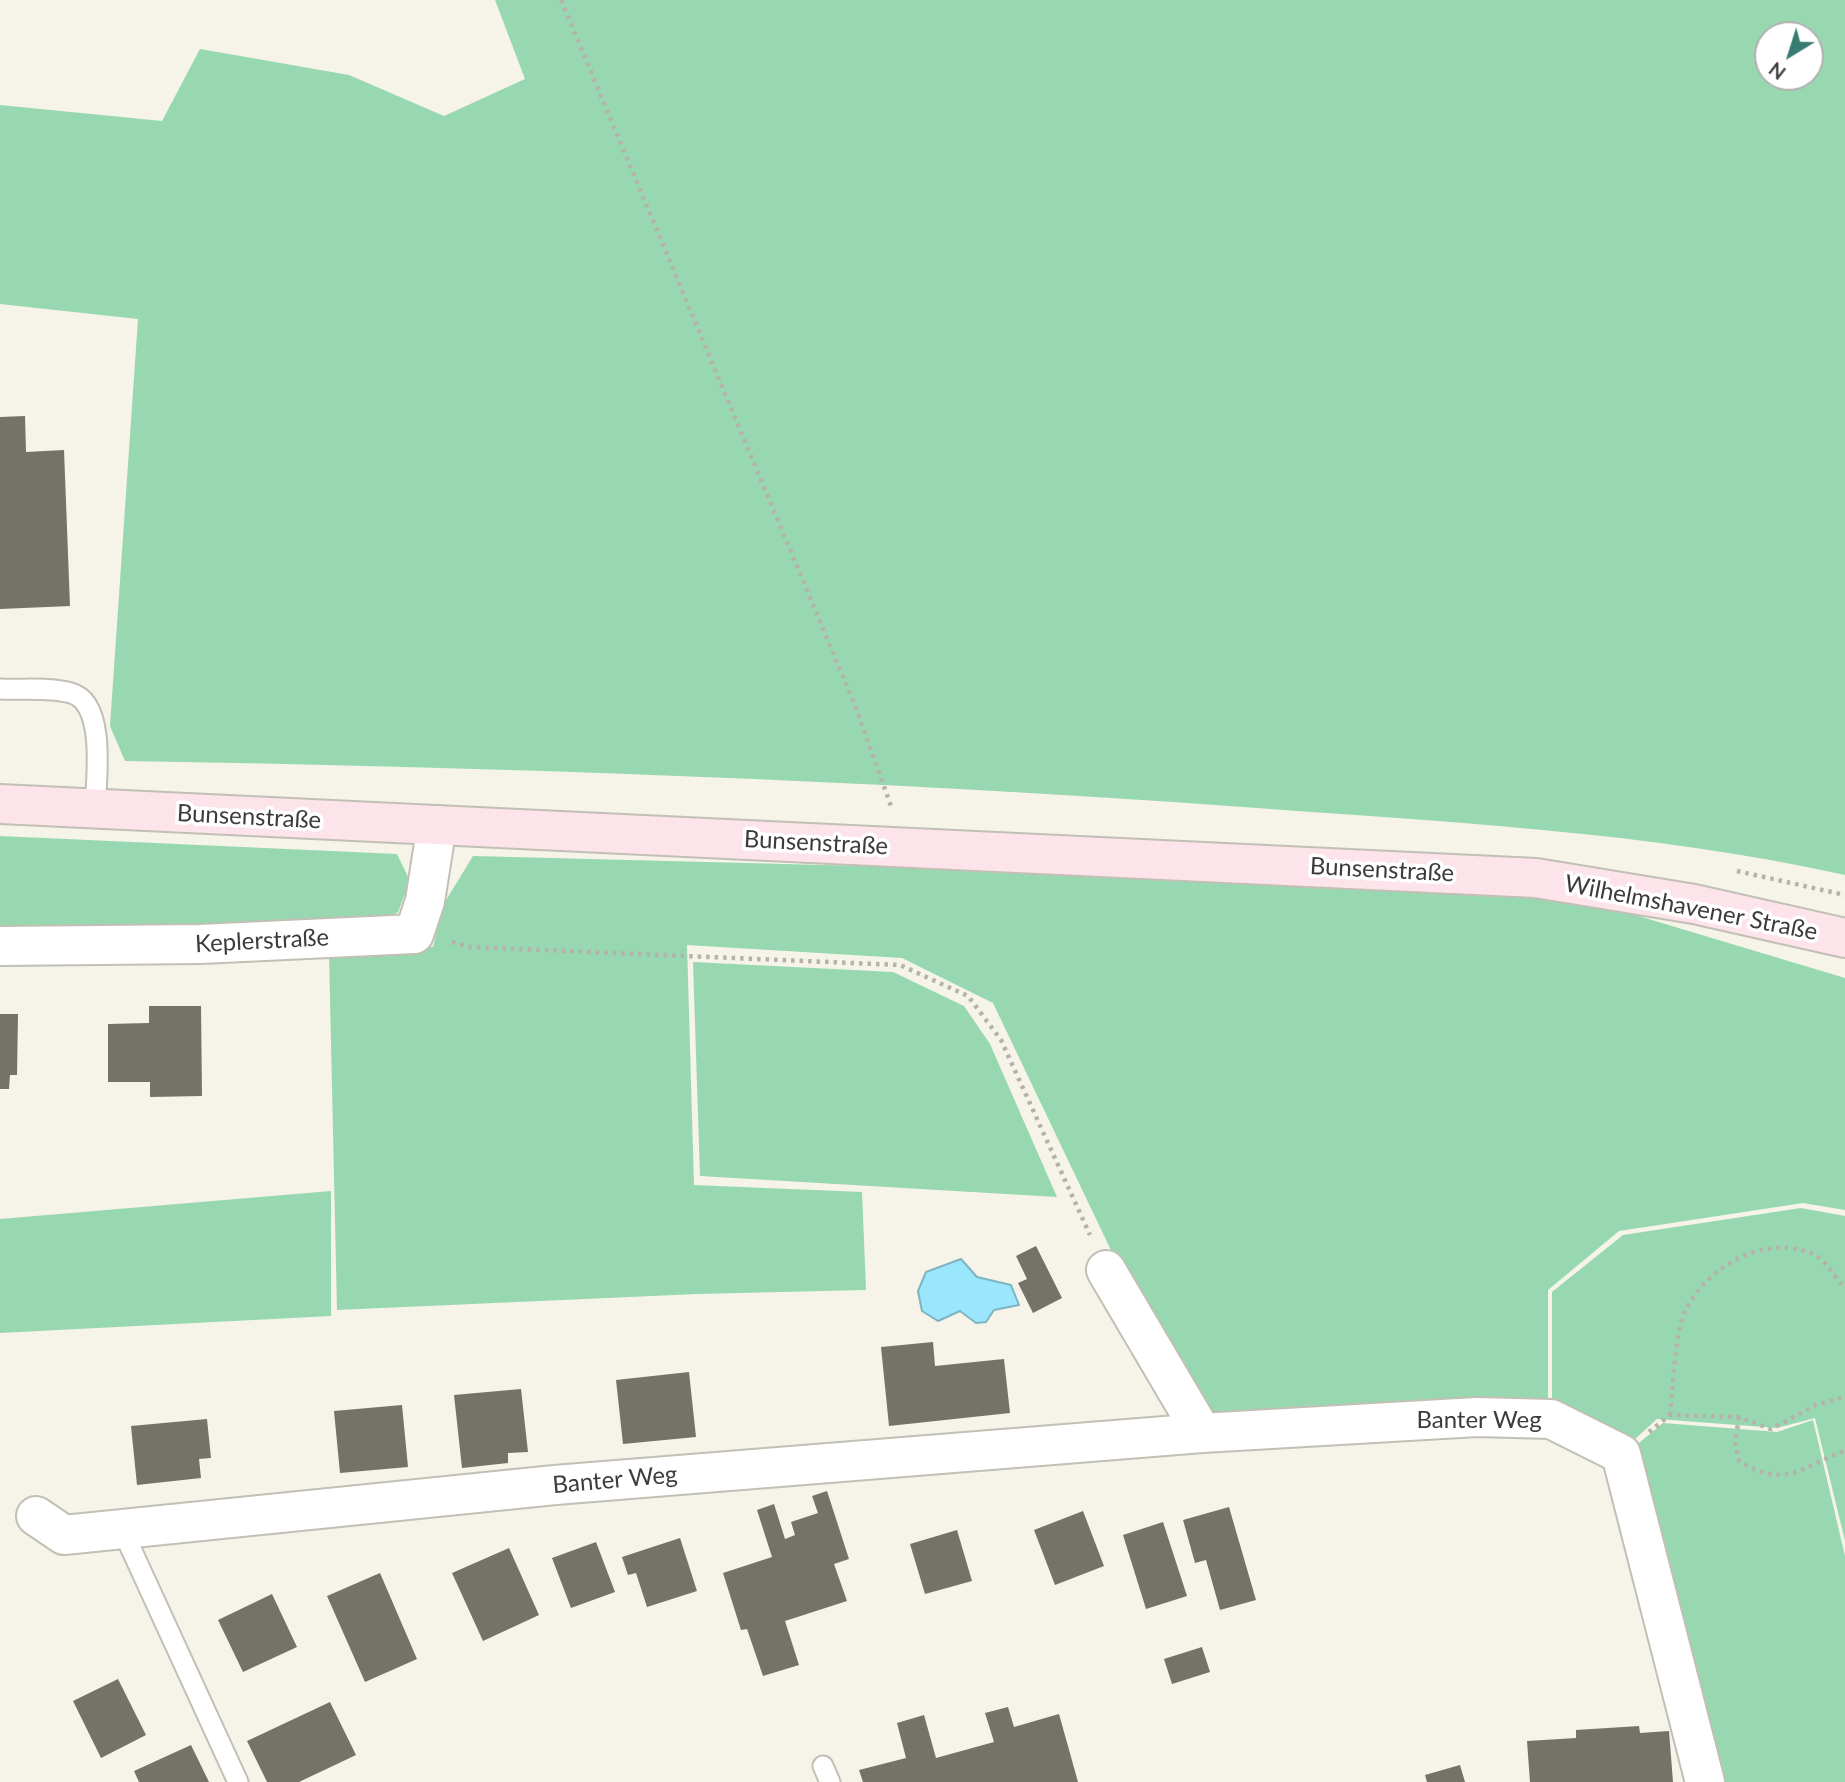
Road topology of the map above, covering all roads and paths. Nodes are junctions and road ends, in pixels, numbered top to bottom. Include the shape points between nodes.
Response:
1 (561, 0) edge
2 (0, 689) edge
3 (0, 804) edge
4 (95, 810) junction
5 (894, 815) dead end
6 (437, 825) junction
7 (1536, 878) joint
8 (414, 934) junction
9 (1845, 939) edge
10 (0, 946) edge
11 (1106, 1270) joint
12 (1842, 1285) dead end
13 (1845, 1397) edge
14 (1670, 1415) junction
15 (1739, 1417) junction
16 (1202, 1433) junction
17 (1845, 1451) edge
18 (1620, 1454) junction
19 (36, 1516) dead end
20 (121, 1527) junction
21 (239, 1782) edge
22 (1705, 1782) edge

1 - 5 path via 856,708
2 - 4 lane via 73,693 89,708 97,733
3 - 4 street, Bunsenstraße
4 - 6 street, Bunsenstraße
6 - 7 street, Bunsenstraße
6 - 8 street via 425,901
7 - 9 street, Wilhelmshavener Straße via 1694,904
8 - 10 street, Keplerstraße via 201,944
8 - 11 path via 471,947 900,965 968,996 1001,1040
11 - 16 street
12 - 14 path via 1816,1254 1792,1249 1755,1250 1721,1266 1685,1310
13 - 15 path via 1816,1405 1771,1429
14 - 15 path
14 - 18 path
15 - 17 path via 1735,1443 1739,1461 1759,1474 1790,1476
16 - 18 street, Banter Weg via 1477,1417 1552,1419
16 - 20 street, Banter Weg via 555,1485
18 - 22 street
19 - 20 street, Banter Weg via 64,1535
20 - 21 lane

